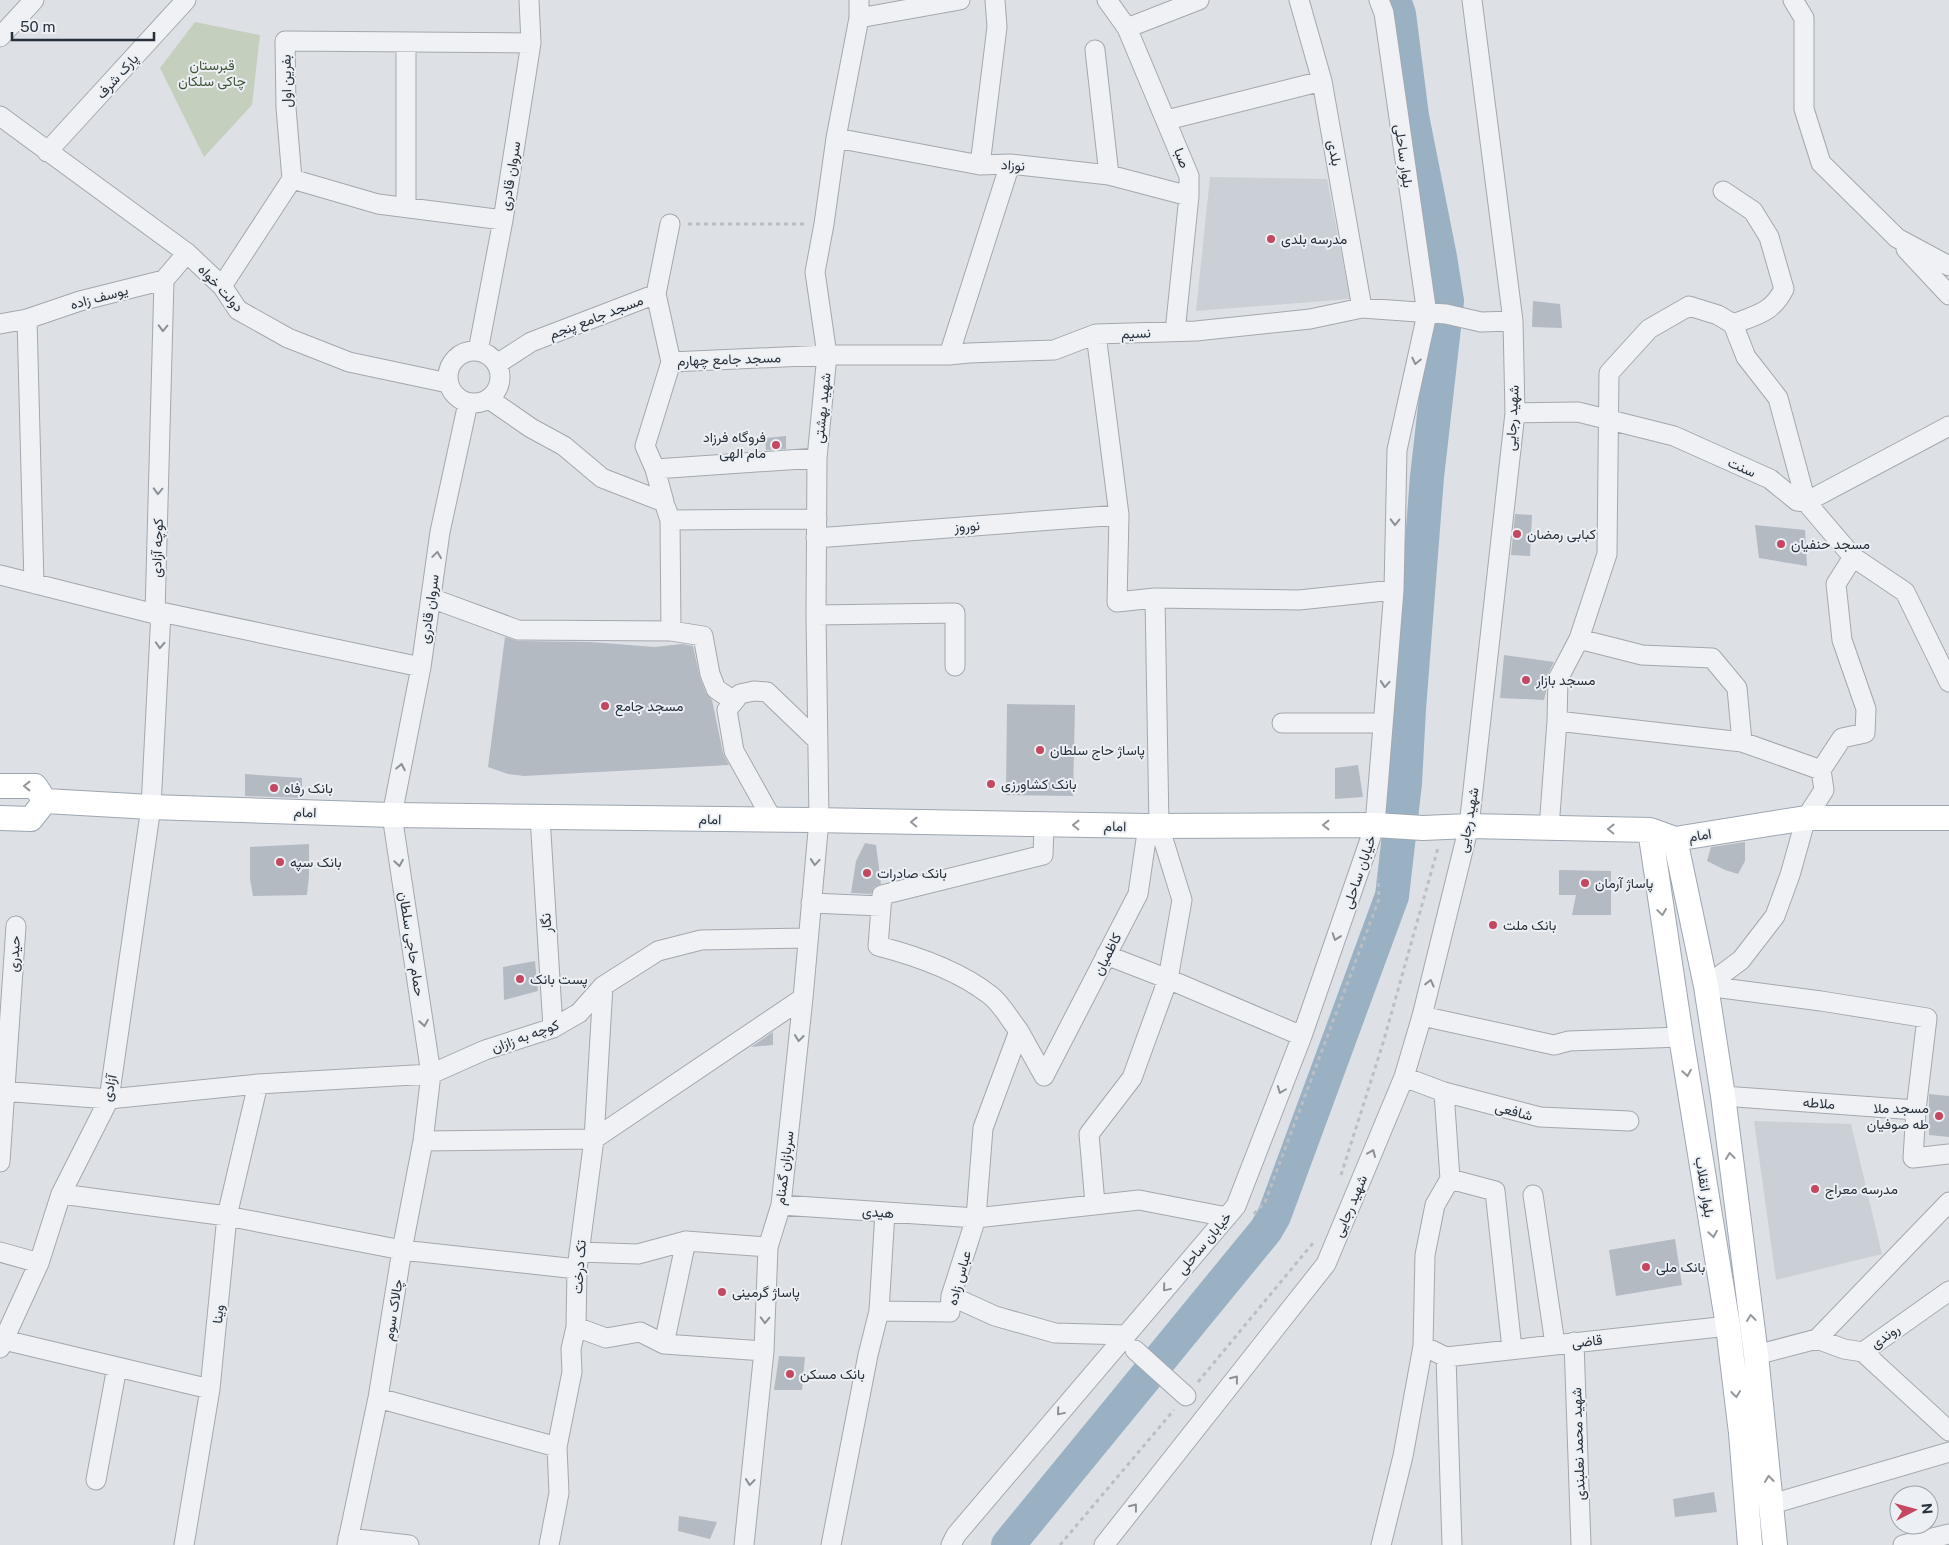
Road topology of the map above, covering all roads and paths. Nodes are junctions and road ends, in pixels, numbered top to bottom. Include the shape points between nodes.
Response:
1 (34, 0) edge
2 (186, 0) edge
3 (529, 0) edge
4 (960, 0) edge
5 (995, 0) edge
6 (1107, 0) edge
7 (1199, 0) edge
8 (1299, 0) edge
9 (1379, 0) edge
10 (1472, 0) edge
11 (1793, 0) edge
12 (859, 9) edge
13 (1127, 28) junction
14 (0, 37) edge
15 (406, 42) junction
16 (531, 43) junction
17 (1095, 50) dead end
18 (1322, 81) junction
19 (0, 116) edge
20 (1167, 120) junction
21 (836, 138) junction
22 (47, 152) junction
23 (1010, 164) junction
24 (980, 165) junction
25 (1109, 174) junction
26 (292, 179) junction
27 (1723, 191) dead end
28 (1189, 196) junction
29 (406, 207) junction
30 (504, 220) junction
31 (670, 224) joint
32 (824, 224) junction
33 (1897, 238) junction
34 (188, 254) junction
35 (1949, 266) edge
36 (164, 280) junction
37 (222, 286) junction
38 (656, 294) junction
39 (1949, 295) edge
40 (1362, 308) junction
41 (1436, 314) junction
42 (27, 319) junction
43 (1513, 321) junction
44 (0, 324) edge
45 (1733, 324) junction
46 (1175, 332) junction
47 (1096, 334) junction
48 (478, 351) junction
49 (827, 355) junction
50 (950, 355) junction
51 (671, 362) junction
52 (497, 364) junction
53 (448, 383) junction
54 (489, 399) junction
55 (468, 403) junction
56 (1515, 413) junction
57 (1608, 419) junction
58 (1949, 426) edge
59 (817, 458) junction
60 (655, 469) junction
61 (664, 502) junction
62 (1806, 502) junction
63 (1119, 515) junction
64 (817, 519) junction
65 (670, 520) junction
66 (816, 538) junction
67 (1853, 557) junction
68 (0, 575) edge
69 (34, 584) junction
70 (1394, 590) junction
71 (431, 598) junction
72 (1154, 598) junction
73 (158, 613) junction
74 (816, 614) junction
75 (671, 631) junction
76 (1579, 640) junction
77 (955, 666) dead end
78 (421, 667) junction
79 (1949, 682) edge
80 (734, 701) junction
81 (1556, 721) junction
82 (1282, 723) dead end
83 (1382, 723) junction
84 (818, 741) junction
85 (1742, 742) junction
86 (1821, 770) junction
87 (0, 786) edge
88 (45, 801) junction
89 (151, 807) junction
90 (392, 815) junction
91 (540, 817) junction
92 (0, 818) edge
93 (1806, 818) junction
94 (1949, 818) edge
95 (772, 819) junction
96 (819, 820) junction
97 (1044, 824) junction
98 (1375, 825) junction
99 (1154, 826) junction
100 (1469, 826) junction
101 (1433, 828) junction
102 (1549, 828) junction
103 (1650, 830) junction
104 (1676, 839) junction
105 (811, 903) junction
106 (881, 906) junction
107 (16, 926) dead end
108 (808, 938) junction
109 (1106, 955) junction
110 (1168, 980) junction
111 (602, 986) junction
112 (1706, 986) junction
113 (803, 998) junction
114 (1422, 1016) junction
115 (553, 1028) junction
116 (1019, 1031) junction
117 (1302, 1036) junction
118 (1681, 1037) junction
119 (431, 1074) junction
120 (1404, 1077) junction
121 (258, 1084) junction
122 (3, 1091) edge
123 (1444, 1092) junction
124 (1723, 1096) junction
125 (110, 1099) junction
126 (1916, 1110) junction
127 (1629, 1121) dead end
128 (594, 1139) junction
129 (423, 1141) junction
130 (1949, 1154) edge
131 (0, 1162) edge
132 (1450, 1179) junction
133 (1338, 1184) dead end
134 (62, 1194) junction
135 (1533, 1195) dead end
136 (1949, 1202) edge
137 (1095, 1204) junction
138 (781, 1205) junction
139 (885, 1212) junction
140 (227, 1216) junction
141 (1227, 1217) junction
142 (976, 1218) junction
143 (1317, 1239) dead end
144 (686, 1241) junction
145 (768, 1247) junction
146 (402, 1250) junction
147 (0, 1252) edge
148 (578, 1261) junction
149 (39, 1263) junction
150 (1949, 1291) edge
151 (951, 1296) junction
152 (879, 1311) junction
153 (1728, 1326) junction
154 (576, 1327) junction
155 (1817, 1339) junction
156 (1131, 1342) junction
157 (1574, 1342) junction
158 (2, 1344) edge
159 (664, 1344) junction
160 (1555, 1344) junction
161 (1423, 1346) junction
162 (1512, 1349) junction
163 (764, 1351) junction
164 (1863, 1352) junction
165 (1756, 1355) junction
166 (1446, 1357) junction
167 (117, 1367) junction
168 (210, 1389) junction
169 (1186, 1396) junction
170 (378, 1398) junction
171 (1949, 1431) edge
172 (557, 1447) junction
173 (1949, 1452) edge
174 (96, 1480) dead end
175 (1772, 1504) junction
176 (1949, 1534) edge
177 (347, 1542) edge
178 (1111, 1542) edge
179 (184, 1545) edge
180 (409, 1545) edge
181 (549, 1545) edge
182 (744, 1545) edge
183 (831, 1545) edge
184 (951, 1545) edge
185 (1060, 1545) edge
186 (1381, 1545) edge
187 (1452, 1545) edge
188 (1581, 1545) edge
189 (1750, 1545) edge
190 (1775, 1545) edge
191 (1903, 1545) edge

1 - 14 street
2 - 22 street, پارک شرف
3 - 16 street, سروان قادری
4 - 12 street
5 - 24 street via 997,27
6 - 13 street, صبا
7 - 13 street
8 - 18 street, بلدی
9 - 41 street, بلوار ساحلی
10 - 43 street, شهید رجایی
11 - 33 street via 1804,18 1804,109 1821,162
12 - 21 street, شهید بهشتی
13 - 20 street, صبا
15 - 16 street, بفرین اول
15 - 26 street, بفرین اول via 285,40
15 - 29 street
16 - 30 street, سروان قادری
17 - 25 street
18 - 20 street
18 - 40 street, بلدی
19 - 22 street, دولت خواه
20 - 28 street, صبا via 1189,176
21 - 24 street, نوزاد
21 - 32 street, شهید بهشتی
22 - 34 street, دولت خواه
23 - 24 street, نوزاد
23 - 25 street, نوزاد
23 - 50 street
25 - 28 street, نوزاد
26 - 29 street via 378,204
26 - 37 street
27 - 45 street via 1757,217 1769,237 1784,289 1770,309
28 - 46 street, صبا
29 - 30 street
30 - 48 street, سروان قادری
31 - 32 path
31 - 38 street, مسجد جامع پنجم
32 - 49 street, شهید بهشتی via 815,272
33 - 35 street
33 - 39 street
34 - 36 street
34 - 37 street, دولت خواه
36 - 42 street, یوسف زاده via 80,301
36 -> 73 street, کوچه آزادی
37 - 53 street, دولت خواه via 238,310 288,338 349,362
38 - 51 street, مسجد جامع چهارم
38 - 52 street, مسجد جامع پنجم via 531,342
40 - 41 street, نسیم
40 - 46 street, نسیم via 1310,319
41 - 43 street, نسیم via 1481,322
41 -> 70 street, خیابان ساحلی via 1397,450
42 - 44 street, یوسف زاده
42 - 69 street
43 - 56 street, شهید رجایی
45 - 57 street via 1718,314 1689,306 1649,329 1609,373
45 - 62 street via 1746,357 1778,398
46 - 47 street, نسیم
47 - 50 street, نسیم via 1054,350
47 - 63 street
48 - 52 street
48 - 53 street via 461,354 455,359 450,366
49 - 50 street, نسیم
49 - 51 street, مسجد جامع چهارم
49 - 59 street, شهید بهشتی
51 - 60 street via 645,446
52 - 54 street via 500,380 495,394
53 - 55 street via 455,396
54 - 55 street
54 - 61 street via 564,446 602,478
71 -> 55 street, سروان قادری via 440,532
56 - 57 street, سنت via 1578,412
56 - 100 street, شهید رجایی
57 - 62 street, سنت via 1674,436 1770,479 1797,501
57 - 76 street via 1607,554
58 - 62 street
59 - 60 street
59 - 64 street, شهید بهشتی
60 - 61 street
61 - 65 street
62 - 67 street
63 - 66 street, نوروز
63 - 72 street via 1117,602
64 - 65 street
64 - 66 street, شهید بهشتی
65 - 75 street
66 - 74 street, شهید بهشتی
67 - 79 street via 1905,592
67 - 86 street via 1836,584 1842,640 1866,709 1866,733 1842,738
68 - 69 street
69 - 73 street
70 - 72 street via 1299,600
70 -> 83 street, خیابان ساحلی
71 - 75 street via 518,630
71 - 78 street, سروان قادری
72 - 99 street
73 - 78 street
73 -> 89 street, کوچه آزادی
74 - 77 street via 954,613
74 - 84 street, شهید بهشتی
75 - 80 street via 703,636 716,689
76 - 81 street via 1558,680
76 - 85 street via 1642,655 1712,658 1737,688
90 -> 78 street, سروان قادری
80 - 84 street via 740,694 767,692
80 - 95 street via 727,710 734,750
81 - 85 street
81 - 102 street
82 - 83 street
83 - 98 street, خیابان ساحلی
84 - 96 street, شهید بهشتی
85 - 86 street
86 - 93 street via 1824,790
88 -> 87 main road via 35,786
88 - 89 main road, امام
88 - 92 main road via 31,819
89 - 90 main road, امام
89 - 125 street, آزادی
90 - 91 main road, امام
90 -> 119 street, حمام حاجی سلطان
91 - 95 main road, امام
91 - 115 street, نگار
93 - 94 main road, امام
93 - 104 main road, امام
93 - 112 street via 1775,916 1740,960
95 - 96 main road, امام
97 -> 96 main road, امام
96 -> 105 street, سربازان گمنام
99 -> 97 main road, امام
97 - 106 street via 1043,855 882,896
98 -> 99 main road, امام
98 - 101 main road, امام
98 -> 117 street, خیابان ساحلی
99 - 109 street, کاظمیان via 1138,894
99 - 110 street via 1182,900
100 - 101 main road, امام
100 - 102 main road, امام
114 -> 100 street, شهید رجایی
101 - 133 path via 1383,1043
103 -> 102 main road, امام
103 - 104 main road, امام
103 -> 118 main road, بلوار انقلاب
104 - 112 main road, بلوار انقلاب
105 - 106 street
105 - 108 street, سربازان گمنام
106 - 116 street via 878,946 914,955 946,969 991,996
107 - 122 street, حیدری
108 - 111 street, کوچه به زازان via 701,940 658,951
108 - 113 street, سربازان گمنام
109 - 110 street
109 - 116 street, کاظمیان via 1044,1076
110 - 117 street
110 - 137 street via 1132,1078 1089,1134
111 - 115 street, کوچه به زازان via 579,1013
111 - 128 street, تک درخت
112 - 124 main road, بلوار انقلاب
112 - 126 street via 1927,1018
113 - 128 street
113 -> 138 street, سربازان گمنام
114 - 118 street via 1554,1045 1569,1041
114 - 120 street, شهید رجایی
115 - 119 street, کوچه به زازان via 485,1050
116 - 142 street, عباس زاده via 983,1128
117 -> 141 street, خیابان ساحلی via 1236,1206
118 -> 153 main road, بلوار انقلاب
119 - 121 street
119 - 129 street, چالاک سوم
120 - 123 street, شافعی
178 -> 120 street, شهید رجایی via 1326,1264
121 - 125 street
121 - 140 street, وینا
122 - 125 street
122 - 131 street, حیدری
123 - 127 street, شافعی via 1540,1117
123 - 132 street
124 - 126 street, ملاطه
165 -> 124 main road, بلوار انقلاب
125 - 134 street, آزادی
126 - 130 street via 1913,1158
128 - 129 street
128 - 148 street, تک درخت
129 - 146 street, چالاک سوم
132 - 161 street via 1435,1205 1425,1255
132 - 162 street via 1495,1191
134 - 140 street
134 - 149 street, آزادی
135 - 160 street
136 - 155 street
137 - 141 street via 1139,1200
137 - 142 street
138 - 139 street, هیدی
138 - 145 street, سربازان گمنام
139 - 142 street, هیدی
139 - 152 street
140 - 146 street
140 - 168 street, وینا
141 -> 156 street, خیابان ساحلی
142 - 151 street, عباس زاده
143 - 169 path
144 - 145 street
144 - 148 street via 638,1254
144 - 159 street
145 -> 163 street, سربازان گمنام
146 - 148 street
146 - 170 street, چالاک سوم
147 - 149 street
148 - 154 street, تک درخت
149 - 158 street, آزادی
150 - 164 street, روندی
151 - 152 street, عباس زاده via 950,1312
151 - 156 street via 995,1316 1055,1333
152 - 183 street
153 - 157 street, قاضی
153 -> 189 main road, بلوار انقلاب
154 - 159 street via 606,1338 640,1332
154 - 172 street, تک درخت via 571,1349 572,1372
155 - 164 street, روندی
155 - 165 street
156 - 169 street
156 -> 184 street, خیابان ساحلی via 956,1535
157 - 160 street, قاضی
157 - 188 street, شهید محمد نعلبندی
158 - 167 street
159 - 163 street
160 - 162 street, قاضی
161 - 166 street
161 - 186 street via 1403,1456
162 - 166 street, قاضی
163 -> 182 street, سربازان گمنام
164 - 171 street
175 -> 165 main road, بلوار انقلاب
166 - 187 street
167 - 168 street
167 - 174 street
168 - 179 street, وینا
169 - 185 path
170 - 172 street
170 - 177 street, چالاک سوم
172 - 181 street, تک درخت via 558,1493
173 - 175 street
175 - 190 main road, بلوار انقلاب
176 - 191 street
177 - 180 street

